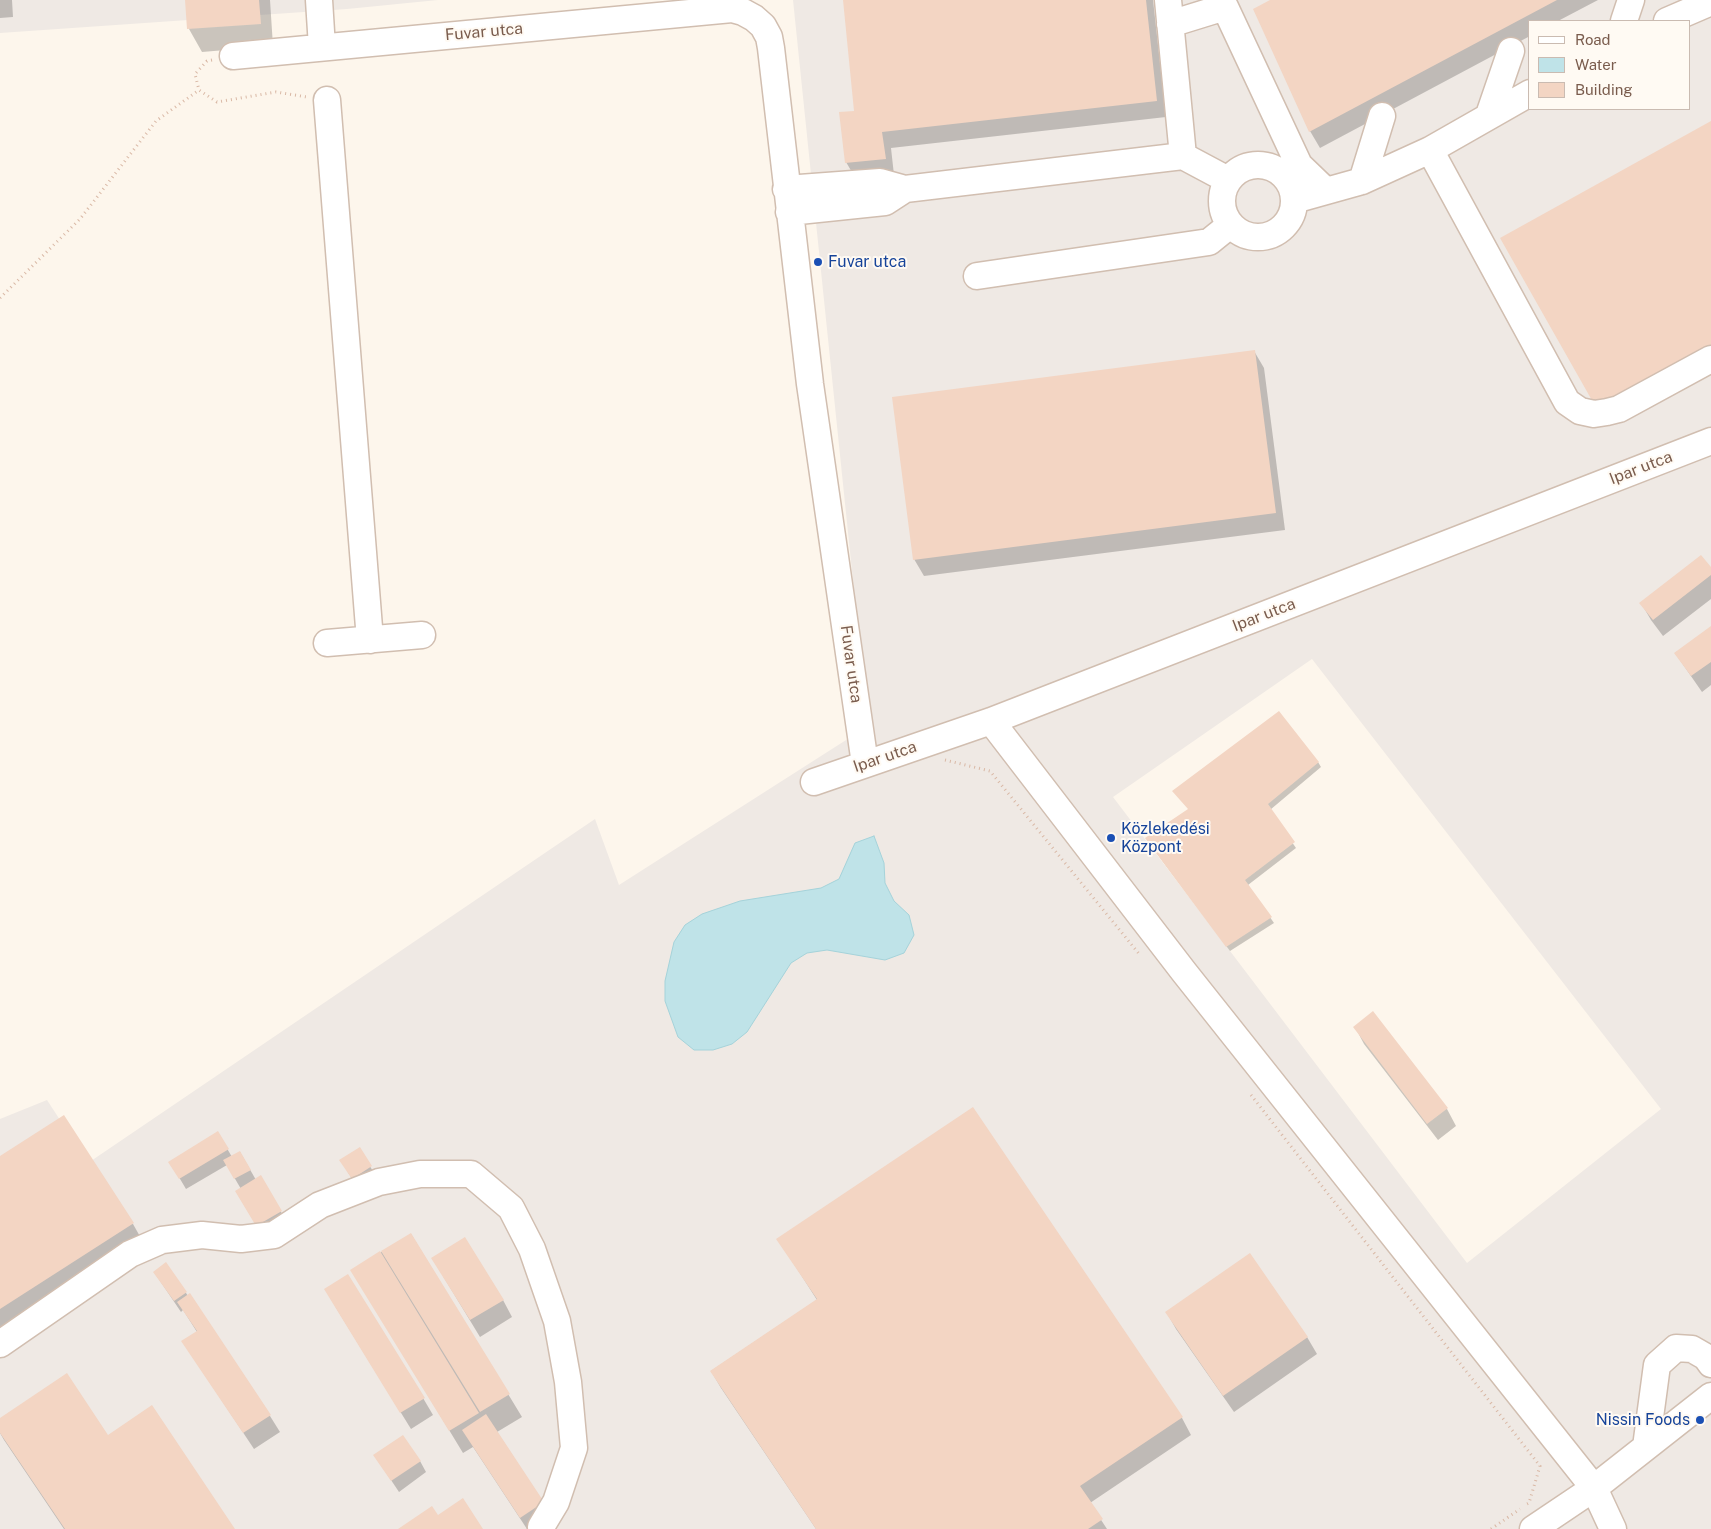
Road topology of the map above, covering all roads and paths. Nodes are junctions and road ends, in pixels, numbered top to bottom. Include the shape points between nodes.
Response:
1 (319, 0) edge
2 (1631, 0) edge
3 (1711, 2) edge
4 (1169, 12) edge
5 (1670, 14) edge
6 (1624, 20) edge
7 (322, 47) junction
8 (1511, 51) dead end
9 (233, 56) joint
10 (199, 90) junction
11 (1528, 94) edge
12 (327, 100) joint
13 (1489, 115) junction
14 (1275, 116) junction
15 (1382, 116) dead end
16 (1430, 150) junction
17 (1182, 156) junction
18 (1266, 166) junction
19 (1228, 180) junction
20 (1362, 180) junction
21 (1325, 190) junction
22 (788, 200) junction
23 (1294, 200) junction
24 (1230, 225) junction
25 (977, 276) dead end
26 (0, 298) edge
27 (1711, 360) edge
28 (1711, 441) edge
29 (422, 636) dead end
30 (370, 640) junction
31 (327, 643) dead end
32 (991, 721) junction
33 (943, 760) dead end
34 (865, 764) junction
35 (814, 782) dead end
36 (1144, 958) dead end
37 (1247, 1090) dead end
38 (0, 1344) edge
39 (1711, 1364) edge
40 (1711, 1396) edge
41 (1646, 1447) junction
42 (1594, 1488) junction
43 (540, 1527) dead end
44 (1491, 1529) edge
45 (1534, 1529) edge
46 (1613, 1529) edge

1 - 7 street
2 - 6 street
3 - 5 street
4 - 14 street via 1225,7
4 - 17 street
7 - 9 street, Fuvar utca
7 - 22 street, Fuvar utca via 732,9 743,12 763,26 769,37
8 - 13 street
9 - 10 path via 207,61 196,74
10 - 12 path via 217,102 276,92
10 - 26 path via 156,121 80,219
11 - 13 street
12 - 30 street
13 - 16 street
14 - 18 street
14 - 21 street via 1299,165
15 - 20 street
16 - 20 street
16 - 27 street via 1567,402 1580,411 1594,414 1613,411
17 - 19 street
17 - 22 street via 905,189 885,202
18 - 19 street via 1248,166
18 - 23 street via 1286,178
19 - 24 street via 1222,203
20 - 21 street
21 - 23 street
22 - 34 street, Fuvar utca via 810,384
23 - 24 street via 1287,222 1268,235 1251,236
24 - 25 street via 1209,242
28 - 32 street, Ipar utca
29 - 30 street
30 - 31 street
32 - 34 street, Ipar utca
32 - 42 street via 1184,972
33 - 36 path via 990,771
34 - 35 street, Ipar utca
37 - 44 path via 1540,1466 1529,1503
38 - 43 street via 130,1254 162,1240 202,1235 241,1239 274,1235 320,1206 379,1182 420,1174 471,1174 511,1208 532,1249 557,1321 568,1382 574,1448 556,1502
39 - 41 street via 1692,1349 1676,1348 1657,1365
40 - 41 street
41 - 42 street
42 - 45 street
42 - 46 street

